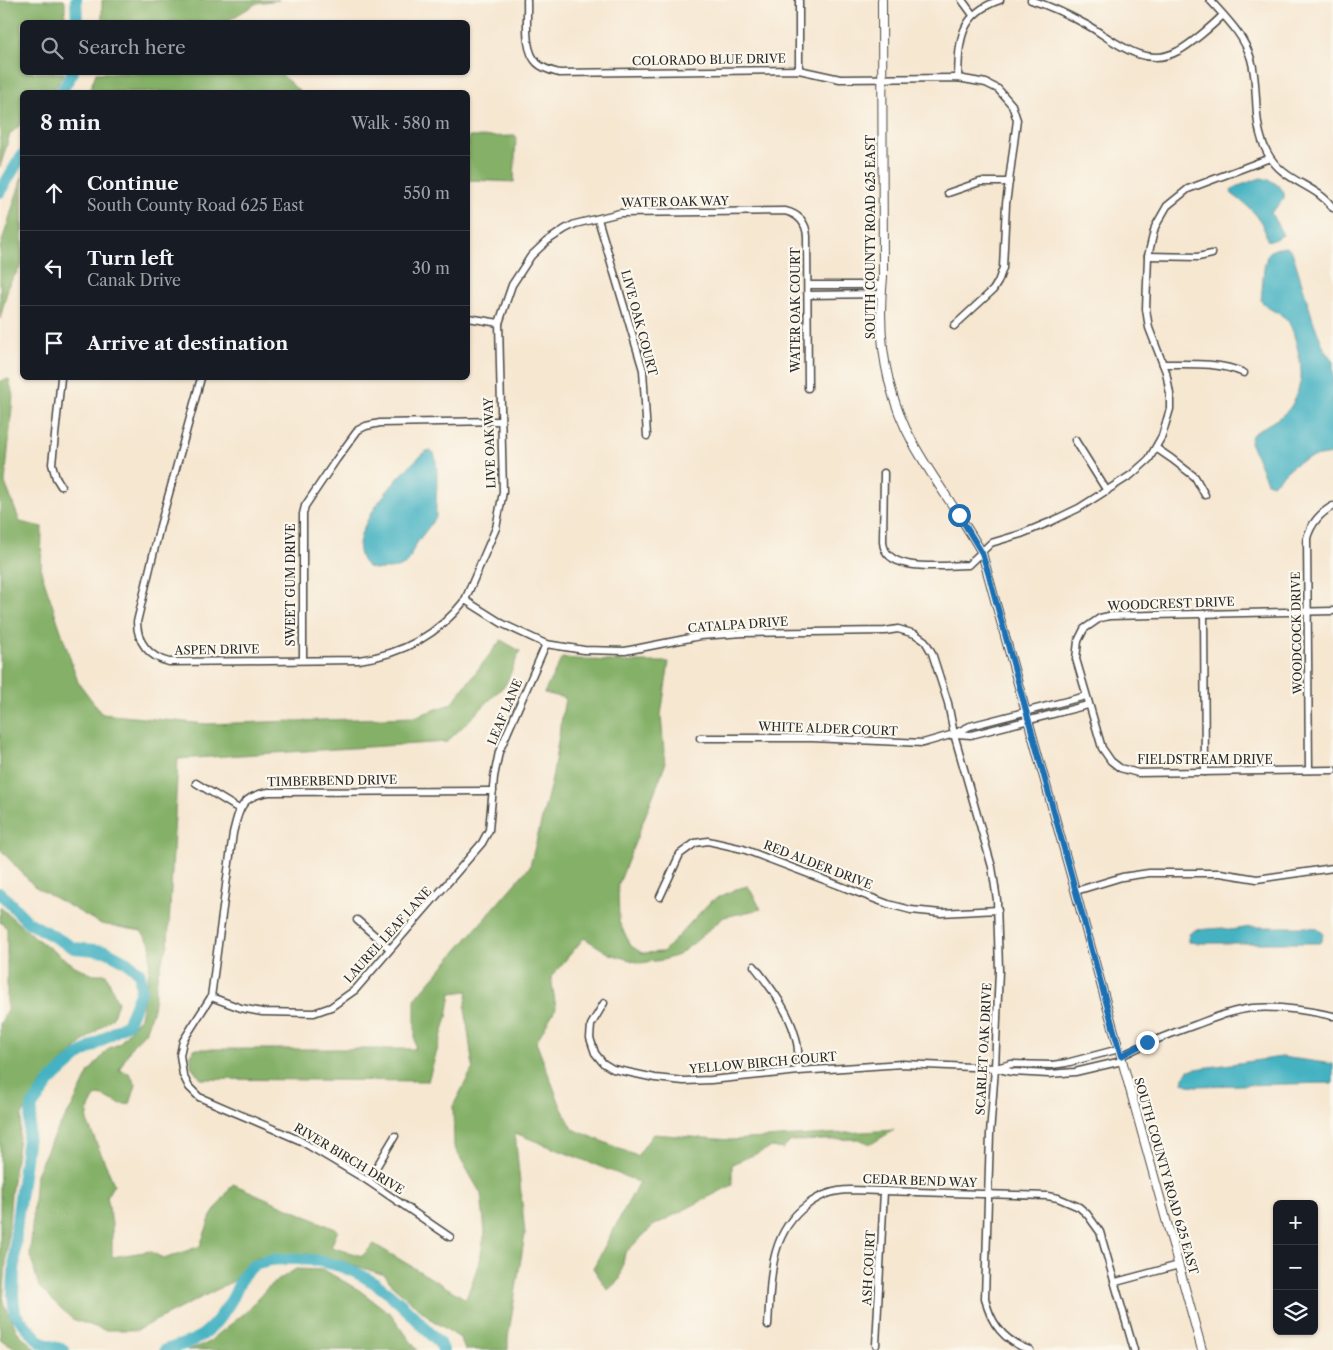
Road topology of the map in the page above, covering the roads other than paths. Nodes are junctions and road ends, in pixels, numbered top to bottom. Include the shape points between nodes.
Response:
1 (528, 0) edge
2 (799, 0) edge
3 (882, 0) edge
4 (962, 0) edge
5 (1000, 0) edge
6 (1031, 0) edge
7 (1210, 0) edge
8 (973, 15) junction
9 (1223, 15) junction
10 (799, 70) junction
11 (958, 78) junction
12 (883, 79) junction
13 (1270, 158) junction
14 (1009, 182) junction
15 (948, 193) dead end
16 (1332, 203) edge
17 (598, 219) junction
18 (807, 231) joint
19 (1212, 254) dead end
20 (1148, 256) junction
21 (808, 285) junction
22 (882, 285) junction
23 (808, 294) junction
24 (881, 294) junction
25 (470, 318) edge
26 (499, 323) junction
27 (954, 326) dead end
28 (1163, 364) junction
29 (1244, 373) dead end
30 (61, 380) edge
31 (200, 380) edge
32 (808, 388) dead end
33 (500, 421) junction
34 (647, 436) dead end
35 (1075, 440) dead end
36 (1156, 448) junction
37 (884, 473) dead end
38 (61, 486) dead end
39 (1107, 491) junction
40 (1205, 495) dead end
41 (1333, 506) edge
42 (982, 553) junction
43 (465, 600) junction
44 (1308, 611) junction
45 (1333, 611) edge
46 (1204, 614) junction
47 (546, 644) junction
48 (303, 660) junction
49 (1086, 696) junction
50 (1088, 705) junction
51 (1026, 713) junction
52 (1028, 722) junction
53 (954, 734) junction
54 (700, 738) dead end
55 (1309, 770) junction
56 (1333, 770) edge
57 (1205, 772) junction
58 (196, 783) dead end
59 (493, 791) junction
60 (239, 809) junction
61 (1333, 868) edge
62 (1076, 891) junction
63 (660, 897) dead end
64 (998, 910) junction
65 (357, 920) dead end
66 (390, 949) junction
67 (754, 966) dead end
68 (211, 997) junction
69 (604, 1003) dead end
70 (1333, 1016) edge
71 (1121, 1055) junction
72 (995, 1068) junction
73 (799, 1071) junction
74 (395, 1136) dead end
75 (368, 1181) junction
76 (884, 1191) junction
77 (988, 1194) junction
78 (450, 1237) dead end
79 (1179, 1265) junction
80 (1116, 1282) junction
81 (768, 1325) dead end
82 (876, 1345) dead end
83 (1030, 1350) edge
84 (1134, 1350) edge
85 (1202, 1350) edge

1 - 10 street, COLORADO BLUE DRIVE via 530,52 537,63 559,73
2 - 10 street
3 - 12 street, SOUTH COUNTY ROAD 625 EAST
4 - 8 street
5 - 8 street
6 - 9 street via 1073,17 1124,49 1147,56 1178,51
7 - 9 street
8 - 11 street via 960,42
9 - 13 street via 1239,34 1251,60 1262,143
10 - 12 street, COLORADO BLUE DRIVE via 840,79
11 - 12 street, COLORADO BLUE DRIVE
11 - 14 street, COLORADO BLUE DRIVE via 986,83 1004,94 1012,105 1017,129
12 - 22 street, SOUTH COUNTY ROAD 625 EAST
13 - 16 street via 1287,176
13 - 20 street via 1196,184 1180,194 1157,221
14 - 15 street via 980,182
14 - 27 street, COLORADO BLUE DRIVE via 1001,276 992,290
17 - 18 street, WATER OAK WAY via 620,213 785,211 801,219
17 - 26 street, WATER OAK WAY via 565,229 531,256 512,285
17 - 34 street, LIVE OAK COURT via 643,370
18 - 21 street, WATER OAK COURT
19 - 20 street via 1198,257
20 - 28 street via 1146,314
21 - 22 street
21 - 23 street, WATER OAK COURT
22 - 24 street, SOUTH COUNTY ROAD 625 EAST
23 - 24 street
23 - 32 street, WATER OAK COURT
24 - 42 street, SOUTH COUNTY ROAD 625 EAST via 882,345 898,410 913,443
25 - 26 street
26 - 33 street, LIVE OAK WAY
28 - 29 street via 1222,366
28 - 36 street via 1170,409
30 - 38 street via 52,464
31 - 48 street, ASPEN DRIVE via 138,614 138,634 148,650 169,662
33 - 43 street, LIVE OAK WAY via 504,480 501,510
33 - 48 street, SWEET GUM DRIVE via 380,423 358,430 305,506 303,514
35 - 39 street
36 - 39 street via 1138,470
36 - 40 street via 1195,477
37 - 42 street via 883,542 889,556 912,565 968,565
39 - 42 street via 1050,522 991,543
41 - 44 street, WOODCOCK DRIVE via 1316,519 1309,532
42 - 51 street, SOUTH COUNTY ROAD 625 EAST
43 - 47 street, CATALPA DRIVE via 503,624
43 - 48 street, ASPEN DRIVE via 436,630 399,651 359,660
44 - 45 street, WOODCREST DRIVE
44 - 46 street, WOODCREST DRIVE
44 - 55 street, WOODCOCK DRIVE
46 - 49 street, WOODCREST DRIVE via 1109,616 1090,624 1081,634 1076,649
46 - 57 street
47 - 53 street, CATALPA DRIVE via 584,650 625,651 700,636 904,630 920,637 932,653
47 - 59 street, LEAF LANE via 499,752
49 - 50 street, FIELDSTREAM DRIVE
49 - 51 street
50 - 52 street
50 - 57 street, FIELDSTREAM DRIVE via 1102,748 1120,768 1138,773
51 - 52 street, SOUTH COUNTY ROAD 625 EAST
51 - 53 street, WHITE ALDER COURT via 970,726
52 - 53 street, WHITE ALDER COURT via 971,736
52 - 62 street, SOUTH COUNTY ROAD 625 EAST
53 - 54 street, WHITE ALDER COURT via 923,743 812,738
53 - 64 street, SCARLET OAK DRIVE via 992,867
55 - 56 street, FIELDSTREAM DRIVE
55 - 57 street, FIELDSTREAM DRIVE
58 - 60 street
59 - 60 street, TIMBERBEND DRIVE via 269,792 248,799
59 - 66 street, LAUREL LEAF LANE via 489,830 482,843
60 - 68 street via 232,833
61 - 62 street via 1257,879 1220,873 1149,873 1122,877
62 - 71 street, SOUTH COUNTY ROAD 625 EAST
63 - 64 street, RED ALDER DRIVE via 680,854 695,843 708,840 743,849 888,904 912,910 941,913
64 - 72 street, SCARLET OAK DRIVE
65 - 66 street
66 - 68 street, LAUREL LEAF LANE via 355,990 331,1007 314,1013 262,1012
67 - 73 street via 778,996 797,1043
68 - 75 street, RIVER BIRCH DRIVE via 181,1048 181,1068 189,1087 199,1097 299,1140
69 - 73 street, YELLOW BIRCH COURT via 591,1025 591,1044 601,1061 613,1069 684,1081
70 - 71 street via 1303,1009 1253,1008 1232,1012 1147,1042
71 - 72 street, YELLOW BIRCH COURT via 1052,1065 1011,1064
71 - 72 street, YELLOW BIRCH COURT via 1075,1072 1049,1074
71 - 79 street, SOUTH COUNTY ROAD 625 EAST
72 - 73 street, YELLOW BIRCH COURT via 902,1064
72 - 77 street, SCARLET OAK DRIVE
74 - 75 street
75 - 78 street, RIVER BIRCH DRIVE
76 - 77 street, CEDAR BEND WAY
76 - 81 street, CEDAR BEND WAY via 833,1192 815,1200 794,1217 781,1236 774,1257
76 - 82 street, ASH COURT
77 - 80 street, CEDAR BEND WAY via 1047,1196 1079,1207 1100,1232
77 - 83 street, SCARLET OAK DRIVE via 984,1287 987,1308 1000,1332
79 - 80 street
79 - 85 street, SOUTH COUNTY ROAD 625 EAST
80 - 84 street, CEDAR BEND WAY

